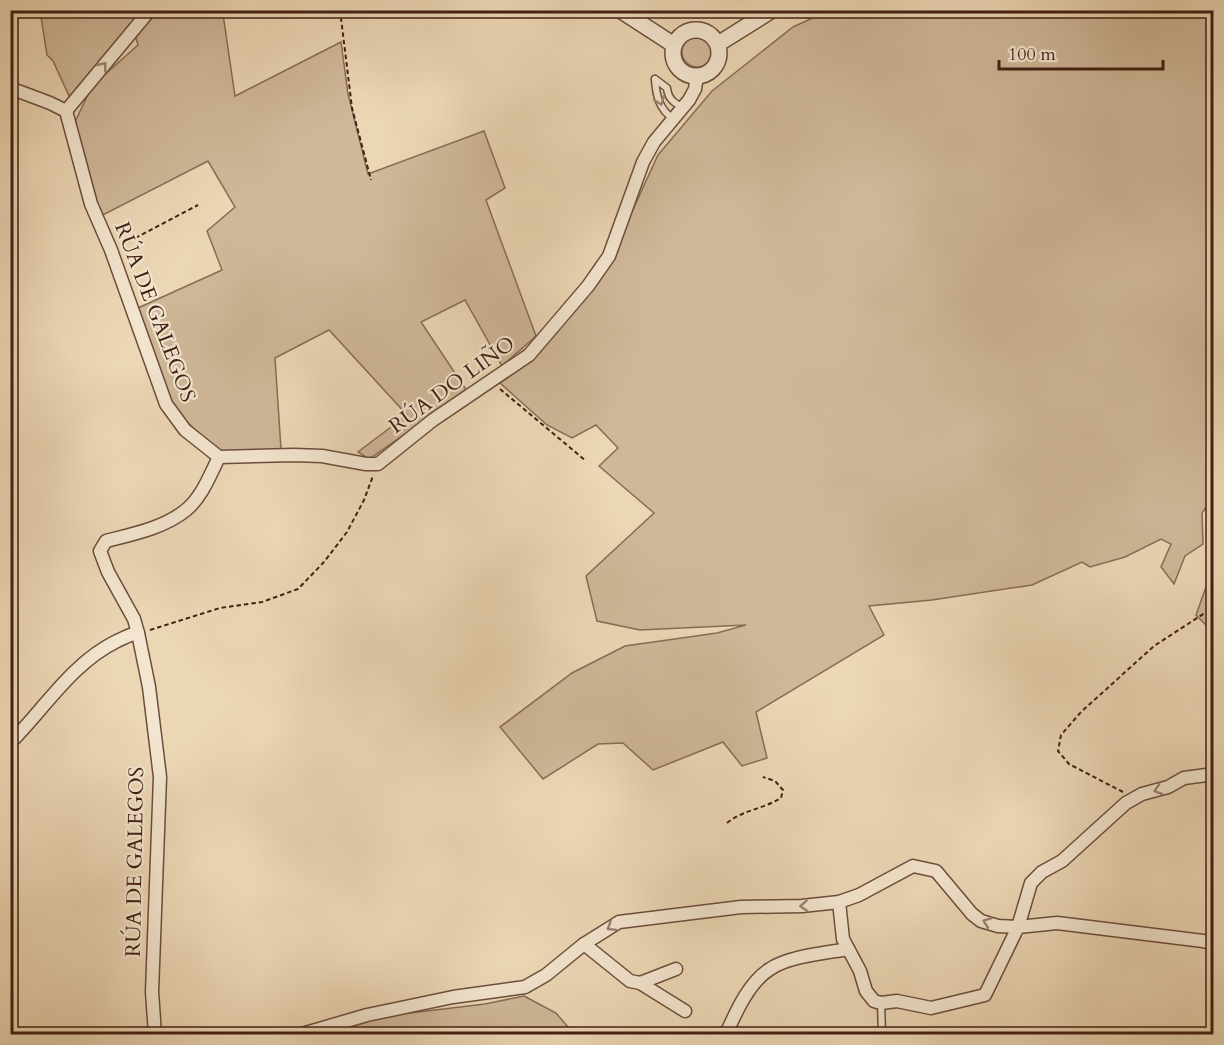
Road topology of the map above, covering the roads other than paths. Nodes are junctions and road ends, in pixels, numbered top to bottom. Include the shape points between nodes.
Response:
1 (150, 10) edge
2 (620, 10) edge
3 (772, 10) edge
4 (718, 44) junction
5 (674, 45) junction
6 (697, 76) junction
7 (10, 88) edge
8 (684, 108) junction
9 (66, 111) junction
10 (674, 119) junction
11 (219, 458) junction
12 (138, 633) junction
13 (10, 742) edge
14 (1214, 774) edge
15 (839, 902) junction
16 (1018, 927) junction
17 (584, 944) junction
18 (1214, 945) edge
19 (848, 949) junction
20 (676, 969) dead end
21 (640, 983) junction
22 (881, 1003) junction
23 (685, 1011) dead end
24 (155, 1035) edge
25 (302, 1035) edge
26 (726, 1035) edge
27 (882, 1035) edge

9 -> 1 street
2 - 5 street
3 - 4 street
4 - 5 street via 709,33 695,30 682,34
4 - 6 street via 719,57 714,68
5 - 6 street via 677,67
6 - 8 street, RÚA DO LIÑO via 695,90
7 - 9 street
8 - 10 street, RÚA DO LIÑO
8 -> 10 lane via 672,102 667,88 655,79 660,104
9 - 11 street, RÚA DE GALEGOS via 91,204 166,404 185,430
10 - 11 street, RÚA DO LIÑO via 643,162 609,256 529,355 433,420 378,464 322,456
11 - 12 street, RÚA DE GALEGOS via 187,509 167,522 103,545 101,556
12 - 13 street via 106,646 78,668
12 - 24 street, RÚA DE GALEGOS via 160,777 152,992
14 -> 16 street via 1185,778 1126,803 1062,861 1030,884
16 -> 15 street via 981,921 936,871 921,867 913,866
15 -> 17 street via 741,907 619,922
15 - 19 street via 843,939
16 - 18 street via 1057,923
16 - 22 street via 985,995 931,1008 897,1001
17 - 21 street via 630,981
17 - 25 street via 525,987 367,1015
19 - 22 street via 866,991
19 - 26 street via 770,969 737,1010
20 - 21 street
21 - 23 street
22 - 27 lane

